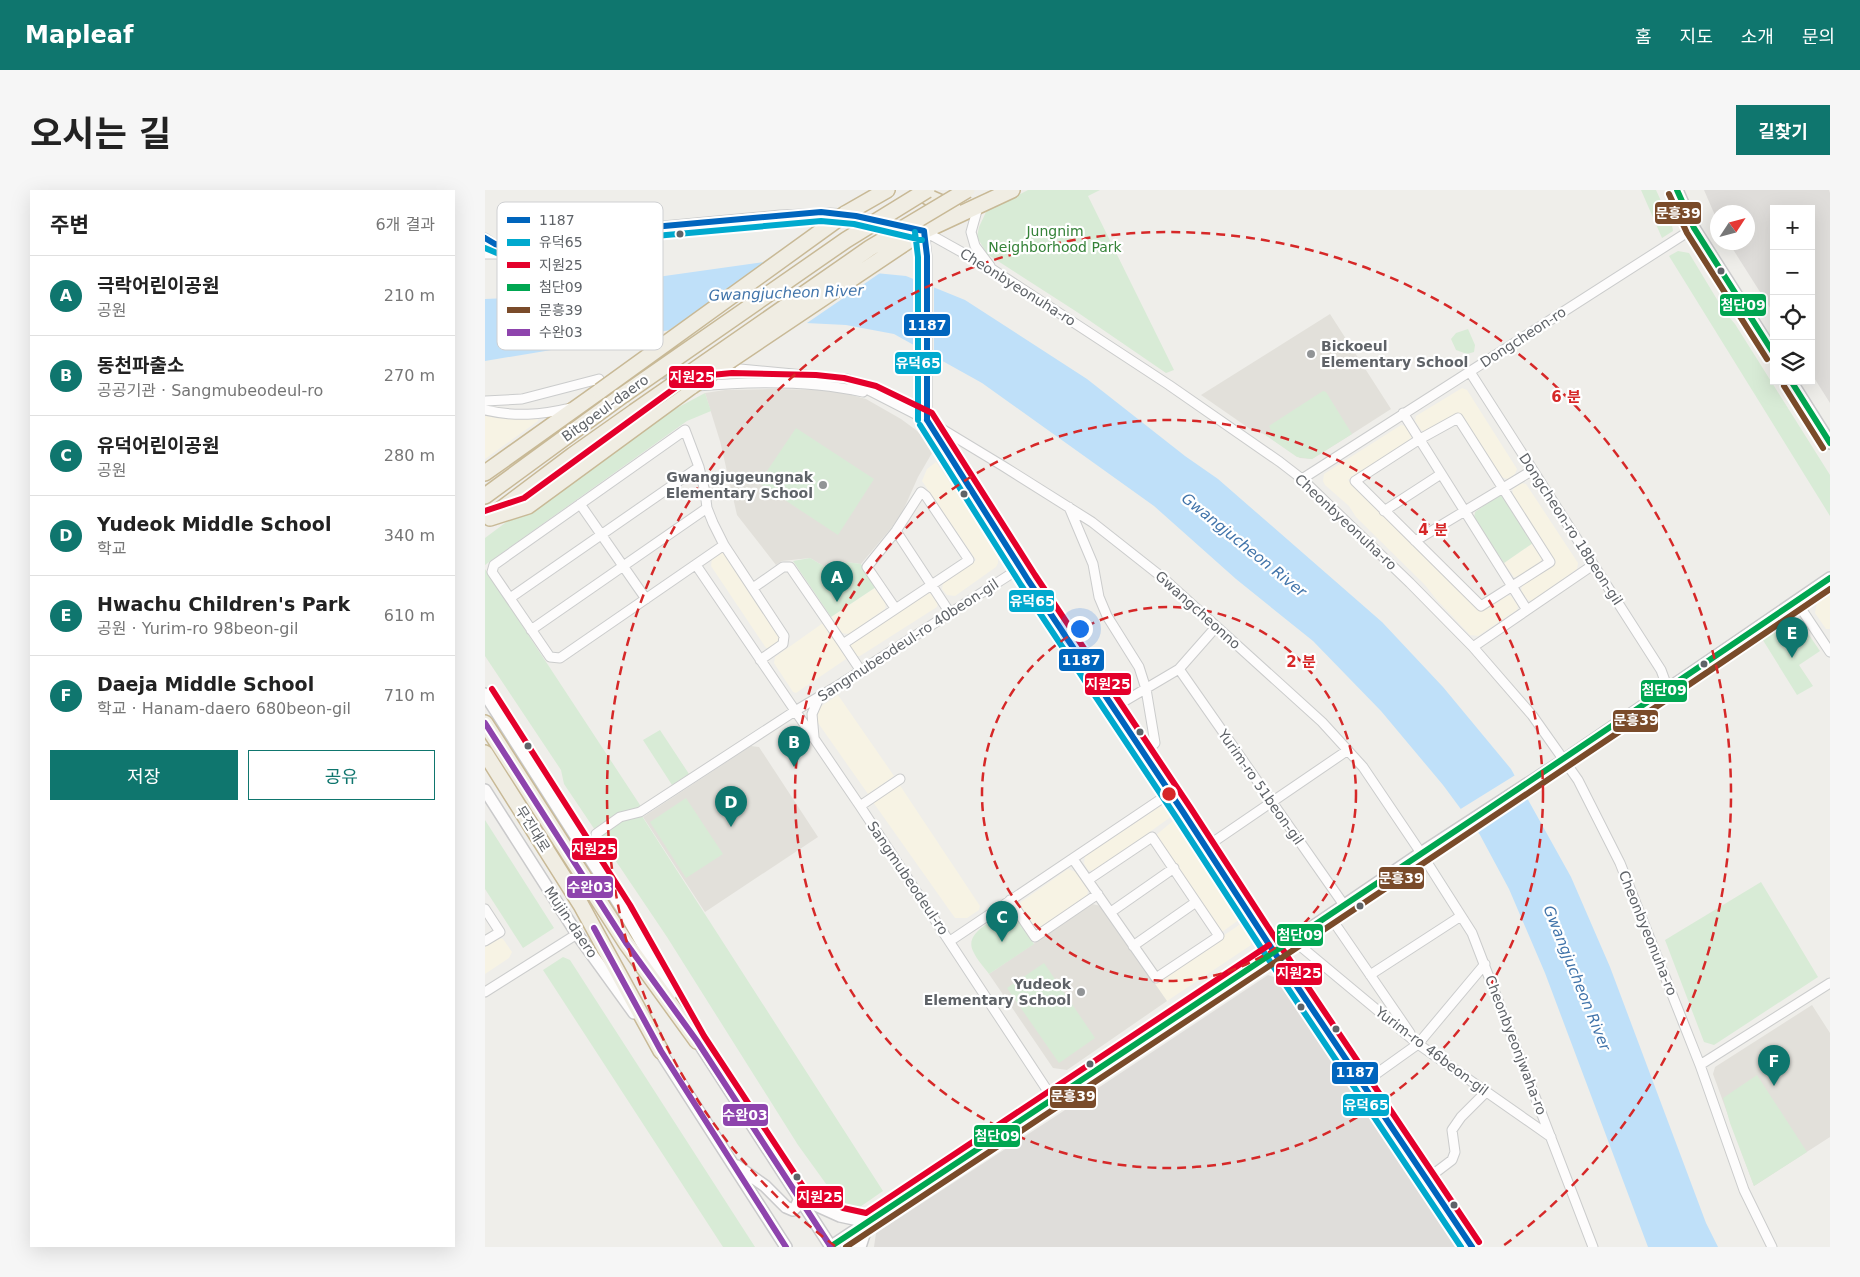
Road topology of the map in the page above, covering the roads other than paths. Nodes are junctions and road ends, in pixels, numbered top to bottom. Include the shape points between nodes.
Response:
1 (887, 190) edge
2 (923, 190) edge
3 (927, 190) edge
4 (967, 190) edge
5 (1012, 190) edge
6 (1677, 190) edge
7 (978, 207) junction
8 (845, 214) junction
9 (663, 226) edge
10 (1694, 228) junction
11 (924, 231) junction
12 (485, 238) edge
13 (497, 245) edge
14 (992, 269) junction
15 (663, 341) edge
16 (1770, 348) edge
17 (650, 350) edge
18 (740, 369) tunnel mouth
19 (1470, 372) junction
20 (600, 385) junction
21 (1794, 385) edge
22 (692, 386) junction
23 (873, 394) junction
24 (485, 401) edge
25 (578, 406) junction
26 (485, 410) edge
27 (1403, 413) junction
28 (927, 420) junction
29 (1420, 439) junction
30 (1830, 443) edge
31 (546, 451) junction
32 (699, 467) junction
33 (1533, 470) junction
34 (485, 473) edge
35 (1441, 474) junction
36 (1302, 479) junction
37 (485, 483) edge
38 (1502, 488) junction
39 (485, 496) edge
40 (580, 504) junction
41 (1069, 507) junction
42 (707, 508) junction
43 (1465, 510) junction
44 (1384, 511) junction
45 (487, 520) edge
46 (895, 530) junction
47 (602, 535) junction
48 (1415, 542) junction
49 (724, 545) junction
50 (696, 565) junction
51 (623, 566) junction
52 (1593, 566) junction
53 (1020, 568) junction
54 (1830, 578) edge
55 (933, 584) junction
56 (1512, 587) junction
57 (753, 588) junction
58 (510, 598) junction
59 (646, 598) junction
60 (1796, 601) junction
61 (895, 608) junction
62 (1527, 610) junction
63 (950, 613) junction
64 (1216, 627) junction
65 (531, 630) junction
66 (1827, 639) edge
67 (843, 644) junction
68 (1473, 647) junction
69 (1830, 652) edge
70 (760, 660) junction
71 (1179, 669) junction
72 (861, 671) junction
73 (1146, 689) junction
74 (1668, 689) junction
75 (485, 694) edge
76 (819, 698) junction
77 (1113, 708) junction
78 (795, 711) junction
79 (485, 723) edge
80 (814, 739) junction
81 (1348, 750) junction
82 (485, 753) edge
83 (1144, 754) junction
84 (1564, 760) junction
85 (900, 779) dead end
86 (485, 790) edge
87 (1170, 793) junction
88 (1272, 802) junction
89 (860, 806) junction
90 (596, 834) dead end
91 (1206, 847) junction
92 (1425, 850) junction
93 (1073, 859) junction
94 (1174, 868) junction
95 (1088, 880) junction
96 (1098, 894) junction
97 (1010, 900) junction
98 (1196, 902) junction
99 (581, 905) joint
100 (1344, 905) junction
101 (485, 909) edge
102 (1111, 912) junction
103 (1329, 915) junction
104 (1461, 916) junction
105 (577, 934) junction
106 (1293, 940) junction
107 (485, 941) edge
108 (950, 941) junction
109 (1133, 946) junction
110 (1274, 952) junction
111 (1485, 964) junction
112 (1370, 975) junction
113 (1830, 983) edge
114 (485, 992) edge
115 (697, 1041) junction
116 (1418, 1044) junction
117 (661, 1051) junction
118 (1700, 1065) junction
119 (1362, 1084) junction
120 (1487, 1092) junction
121 (1053, 1099) junction
122 (1551, 1137) junction
123 (732, 1162) junction
124 (1427, 1179) junction
125 (799, 1198) junction
126 (868, 1222) junction
127 (787, 1247) edge
128 (830, 1247) edge
129 (860, 1247) edge
130 (1472, 1247) edge
131 (1593, 1247) edge
132 (1772, 1247) edge

1 - 8 highway
2 - 7 highway via 928,197 949,208
3 - 31 highway, Bitgoeul-daero, bridge via 846,240
4 - 45 highway, Bitgoeul-daero, bridge via 870,248 573,455
5 - 7 highway
6 - 10 street
7 - 11 highway
7 - 14 street via 971,232 975,246
8 - 9 street, Cheonbyeonuha-ro via 780,215
8 - 11 street, Cheonbyeonuha-ro
8 - 15 highway, bridge
10 - 16 street
10 - 19 street, Dongcheon-ro
11 - 14 street, Cheonbyeonuha-ro
11 - 22 highway, bridge
11 - 28 street via 927,256
12 - 13 street
14 - 36 street, Cheonbyeonuha-ro via 1169,384
17 - 20 highway, bridge
18 - 23 street via 847,379
19 - 27 street, Dongcheon-ro
19 - 33 street, Dongcheon-ro 18beon-gil
20 - 24 street via 522,399
20 - 25 highway
21 - 30 street
22 - 23 street via 733,382 816,384
22 - 45 highway via 527,506
23 - 28 street
25 - 26 street via 526,416
25 - 34 highway
27 - 29 street
27 - 36 street, Dongcheon-ro
28 - 41 street, Gwangcheonno
28 - 53 street
29 - 35 street
29 - 38 street via 1458,418
29 - 44 street via 1355,481
31 - 37 highway
31 - 39 highway, Bitgoeul-daero
32 - 40 street via 685,430
32 - 42 street
32 - 47 street
33 - 38 street
33 - 52 street, Dongcheon-ro 18beon-gil
35 - 43 street
35 - 44 street
36 - 68 street, Cheonbyeonuha-ro
38 - 43 street
38 - 56 street via 1550,562
40 - 47 street
40 - 58 street via 494,565 492,572
41 - 64 street, Gwangcheonno via 1163,578
41 - 73 street via 1093,564 1099,597 1107,616 1139,667
42 - 49 street
42 - 51 street
43 - 48 street
43 - 56 street
44 - 48 street
46 - 55 street
46 - 55 street via 921,492 927,496 969,560
46 - 61 street via 867,567
47 - 51 street
47 - 58 street
48 - 56 street via 1481,606
49 - 50 street
49 - 57 street
50 - 59 street
50 - 70 street, Sangmubeodeul-ro
51 - 59 street
51 - 65 street
52 - 62 street
52 - 74 street, Dongcheon-ro 18beon-gil via 1661,670
53 - 63 street, Sangmubeodeul-ro 40beon-gil
53 - 77 street
54 - 60 street
55 - 61 street
55 - 63 street
56 - 62 street
57 - 67 street via 783,567 790,568
57 - 70 street via 784,636 783,644
58 - 65 street
59 - 65 street via 560,658 550,657
60 - 66 street
60 - 74 street
61 - 67 street
62 - 68 street
63 - 72 street, Sangmubeodeul-ro 40beon-gil
64 - 71 street
64 - 81 street, Gwangcheonno via 1296,697
66 - 69 street
67 - 72 street
68 - 84 street, Cheonbyeonuha-ro via 1532,715
70 - 78 street, Sangmubeodeul-ro
71 - 73 street
71 - 88 street, Yurim-ro 51beon-gil
72 - 76 street, Sangmubeodeul-ro 40beon-gil
73 - 77 street
73 - 83 street via 1155,743
74 - 84 street
75 - 115 street via 623,910
76 - 78 street, Sangmubeodeul-ro 40beon-gil
76 - 80 street via 812,714
77 - 83 street
78 - 80 street, Sangmubeodeul-ro
78 - 90 street, Sangmubeodeul-ro 40beon-gil via 640,812 620,817
79 - 115 highway, 무진대로 via 626,943
80 - 89 street, Sangmubeodeul-ro
81 - 88 street
81 - 92 street, Gwangcheonno
82 - 99 highway, 무진대로
83 - 87 street
84 - 92 street
84 - 118 street, Cheonbyeonuha-ro via 1585,793 1620,863
85 - 89 street
86 - 105 street, Mujin-daero
87 - 91 street
87 - 93 street
88 - 91 street
88 - 100 street, Yurim-ro 51beon-gil
89 - 108 street, Sangmubeodeul-ro
91 - 110 street
92 - 100 street
92 - 104 street, Cheonbyeonjwaha-ro
93 - 95 street
93 - 97 street
94 - 95 street via 1153,837
94 - 98 street
94 - 102 street
95 - 96 street
96 - 97 street via 1035,937
96 - 102 street
97 - 108 street
98 - 109 street
98 - 109 street via 1219,936 1155,978
99 - 117 highway, Mujin-daero
100 - 103 street
101 - 107 street via 500,932
102 - 109 street
103 - 106 street
103 - 112 street
104 - 111 street, Cheonbyeonjwaha-ro
104 - 112 street
105 - 114 street
105 - 117 street, Mujin-daero
106 - 110 street
106 - 116 street, Yurim-ro 46beon-gil
108 - 121 street, Sangmubeodeul-ro
110 - 119 street
110 - 121 street
111 - 116 street
111 - 122 street, Cheonbyeonjwaha-ro
112 - 116 street
113 - 118 street
115 - 125 street
116 - 119 street
116 - 120 street, Yurim-ro 46beon-gil
117 - 123 street, Mujin-daero
118 - 132 street, Cheonbyeonuha-ro via 1744,1190
119 - 124 street
120 - 122 street, Yurim-ro 46beon-gil
120 - 124 street via 1452,1130 1455,1152 1452,1160
121 - 126 street
122 - 131 street, Cheonbyeonjwaha-ro
123 - 125 street via 765,1186 786,1207 793,1210
123 - 127 street, Mujin-daero
124 - 130 street
125 - 126 street via 840,1216
125 - 128 street
126 - 128 street
126 - 129 street

